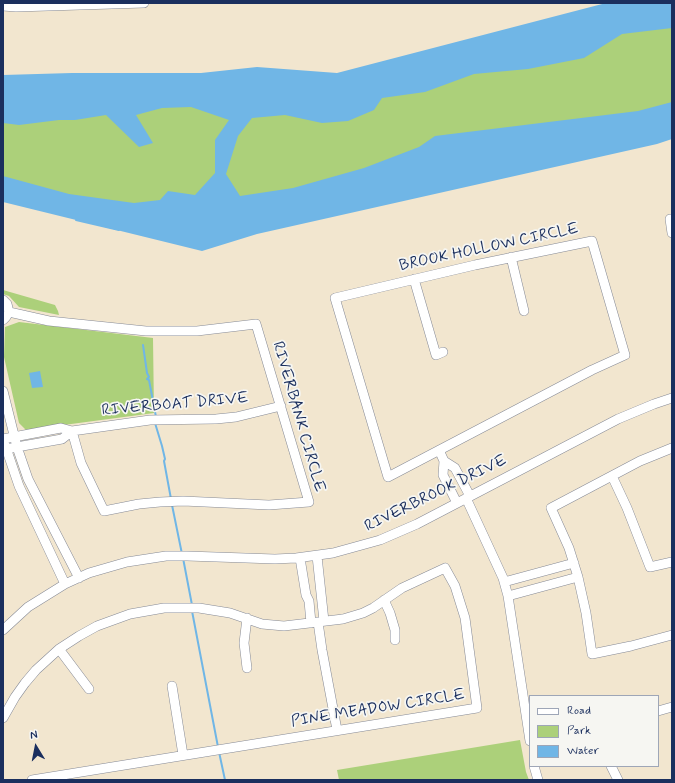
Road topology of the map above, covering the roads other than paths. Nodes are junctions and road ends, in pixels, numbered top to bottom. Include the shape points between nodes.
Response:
1 (144, 3) edge
2 (91, 4) edge
3 (3, 6) edge
4 (672, 219) edge
5 (672, 233) edge
6 (511, 258) junction
7 (414, 279) junction
8 (3, 300) edge
9 (524, 311) dead end
10 (6, 316) edge
11 (443, 352) dead end
12 (3, 391) edge
13 (672, 398) edge
14 (281, 406) junction
15 (72, 431) junction
16 (14, 436) junction
17 (3, 439) edge
18 (17, 447) junction
19 (672, 448) edge
20 (4, 450) edge
21 (438, 450) junction
22 (444, 461) junction
23 (612, 476) junction
24 (468, 497) junction
25 (457, 503) junction
26 (317, 556) junction
27 (300, 558) junction
28 (672, 562) edge
29 (574, 563) junction
30 (578, 577) junction
31 (78, 578) junction
32 (504, 582) junction
33 (65, 584) junction
34 (508, 596) junction
35 (384, 600) junction
36 (322, 602) junction
37 (309, 603) junction
38 (247, 618) junction
39 (318, 622) junction
40 (3, 630) edge
41 (672, 635) edge
42 (395, 640) dead end
43 (59, 649) junction
44 (247, 668) dead end
45 (172, 686) dead end
46 (89, 689) dead end
47 (672, 707) edge
48 (659, 711) edge
49 (3, 718) edge
50 (337, 730) junction
51 (529, 734) edge
52 (183, 756) junction
53 (534, 767) edge
54 (612, 767) edge
55 (32, 780) edge
56 (538, 780) edge
57 (618, 780) edge

1 - 2 street
2 - 3 street
4 - 5 street
6 - 7 street, BROOK HOLLOW CIRCLE
6 - 9 street
6 - 21 street, BROOK HOLLOW CIRCLE via 592,242 625,356 592,370
7 - 11 street via 436,354
7 - 21 street, BROOK HOLLOW CIRCLE via 335,298 388,477
8 - 10 street via 7,304
10 - 14 street, RIVERBANK CIRCLE via 146,331 198,331 256,324
12 - 16 street
13 - 24 street, RIVERBROOK DRIVE via 618,419
14 - 15 street, RIVERBOAT DRIVE via 236,417 150,420
14 - 15 street, RIVERBANK CIRCLE via 309,502 269,505 160,502 104,511 81,463
15 - 16 street via 61,428
15 - 18 street via 62,439
16 - 17 street
16 - 18 street
17 - 20 street
18 - 20 street
18 - 31 street via 28,479
19 - 23 street
20 - 33 street
21 - 22 street
22 - 24 street via 455,468
22 - 25 street via 442,475
23 - 28 street via 650,567
23 - 29 street via 551,508
24 - 25 street, RIVERBROOK DRIVE
24 - 32 street
25 - 26 street, RIVERBROOK DRIVE via 380,540
26 - 27 street, RIVERBROOK DRIVE
26 - 36 street
27 - 31 street, RIVERBROOK DRIVE via 166,556 121,563
27 - 37 street
29 - 30 street
29 - 32 street
30 - 34 street
30 - 41 street via 592,654
31 - 33 street, RIVERBROOK DRIVE
32 - 34 street
33 - 40 street, RIVERBROOK DRIVE via 28,607
34 - 51 street
35 - 39 street, PINE MEADOW CIRCLE via 363,614
35 - 42 street via 395,630
35 - 50 street, PINE MEADOW CIRCLE via 402,588 445,568 457,591 465,618 477,708
36 - 37 street
36 - 39 street
37 - 39 street
38 - 39 street, PINE MEADOW CIRCLE via 262,624 284,626
38 - 43 street, PINE MEADOW CIRCLE via 199,608 147,610 97,626
38 - 44 street via 244,643
39 - 50 street
43 - 46 street
43 - 49 street, PINE MEADOW CIRCLE via 25,683
45 - 52 street
47 - 48 street
50 - 52 street, PINE MEADOW CIRCLE
52 - 55 street, PINE MEADOW CIRCLE
53 - 56 street
54 - 57 street

